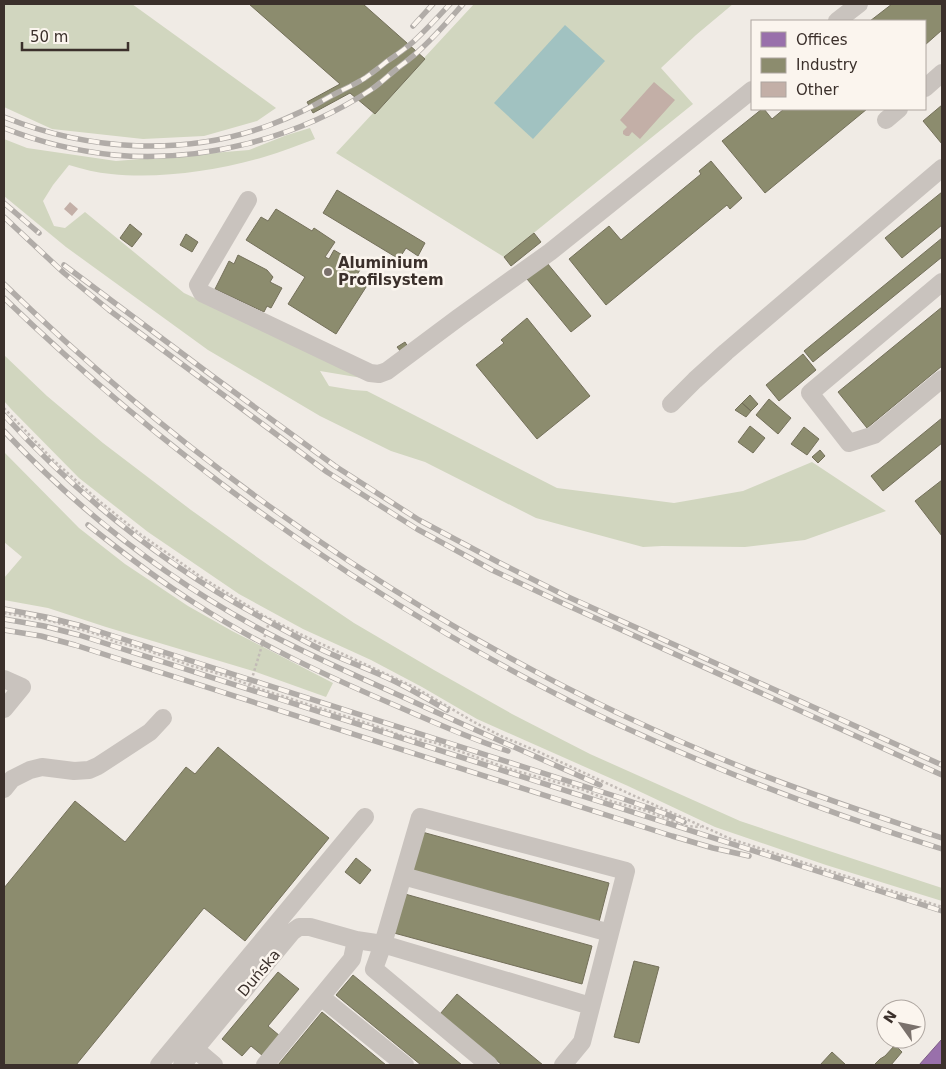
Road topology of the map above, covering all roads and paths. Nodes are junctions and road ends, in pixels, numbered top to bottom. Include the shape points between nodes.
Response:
1 (859, 4) edge
2 (838, 20) edge
3 (942, 73) edge
4 (926, 87) edge
5 (751, 91) edge
6 (942, 168) edge
7 (248, 200) dead end
8 (942, 282) edge
9 (942, 379) edge
10 (671, 404) dead end
11 (4, 408) edge
12 (4, 613) edge
13 (270, 619) junction
14 (4, 679) edge
15 (250, 685) junction
16 (4, 709) edge
17 (163, 718) dead end
18 (4, 789) edge
19 (366, 817) dead end
20 (703, 827) junction
21 (403, 876) junction
22 (942, 907) edge
23 (610, 933) junction
24 (356, 940) junction
25 (383, 944) junction
26 (321, 997) junction
27 (591, 1006) junction
28 (195, 1049) junction
29 (159, 1065) edge
30 (182, 1065) edge
31 (214, 1065) edge
32 (265, 1065) edge
33 (405, 1065) edge
34 (489, 1065) edge
35 (563, 1065) edge

1 - 2 street
3 - 4 street
5 - 7 street via 550,252 379,374 370,373 202,293 198,285
6 - 10 street via 726,352
8 - 9 street via 810,393 849,443 874,435
11 - 13 path via 53,460 140,534 201,577
12 - 15 path via 51,621
13 - 15 path
13 - 20 path via 416,688 501,736
14 - 16 street via 22,687
15 - 20 path via 402,736 436,743 581,789 685,826
17 - 18 street via 150,732 98,766 74,771 42,767 12,779
19 - 29 street
20 - 22 path
21 - 23 street
21 - 23 street via 420,816 626,871
21 - 25 street
23 - 27 street
24 - 25 street, Duńska
24 - 26 street via 352,959
24 - 28 street, Duńska via 310,927 292,932
25 - 27 street, Duńska
25 - 34 street via 374,969
26 - 32 street
26 - 33 street
27 - 35 street via 582,1042
28 - 30 street, Duńska
28 - 31 street

